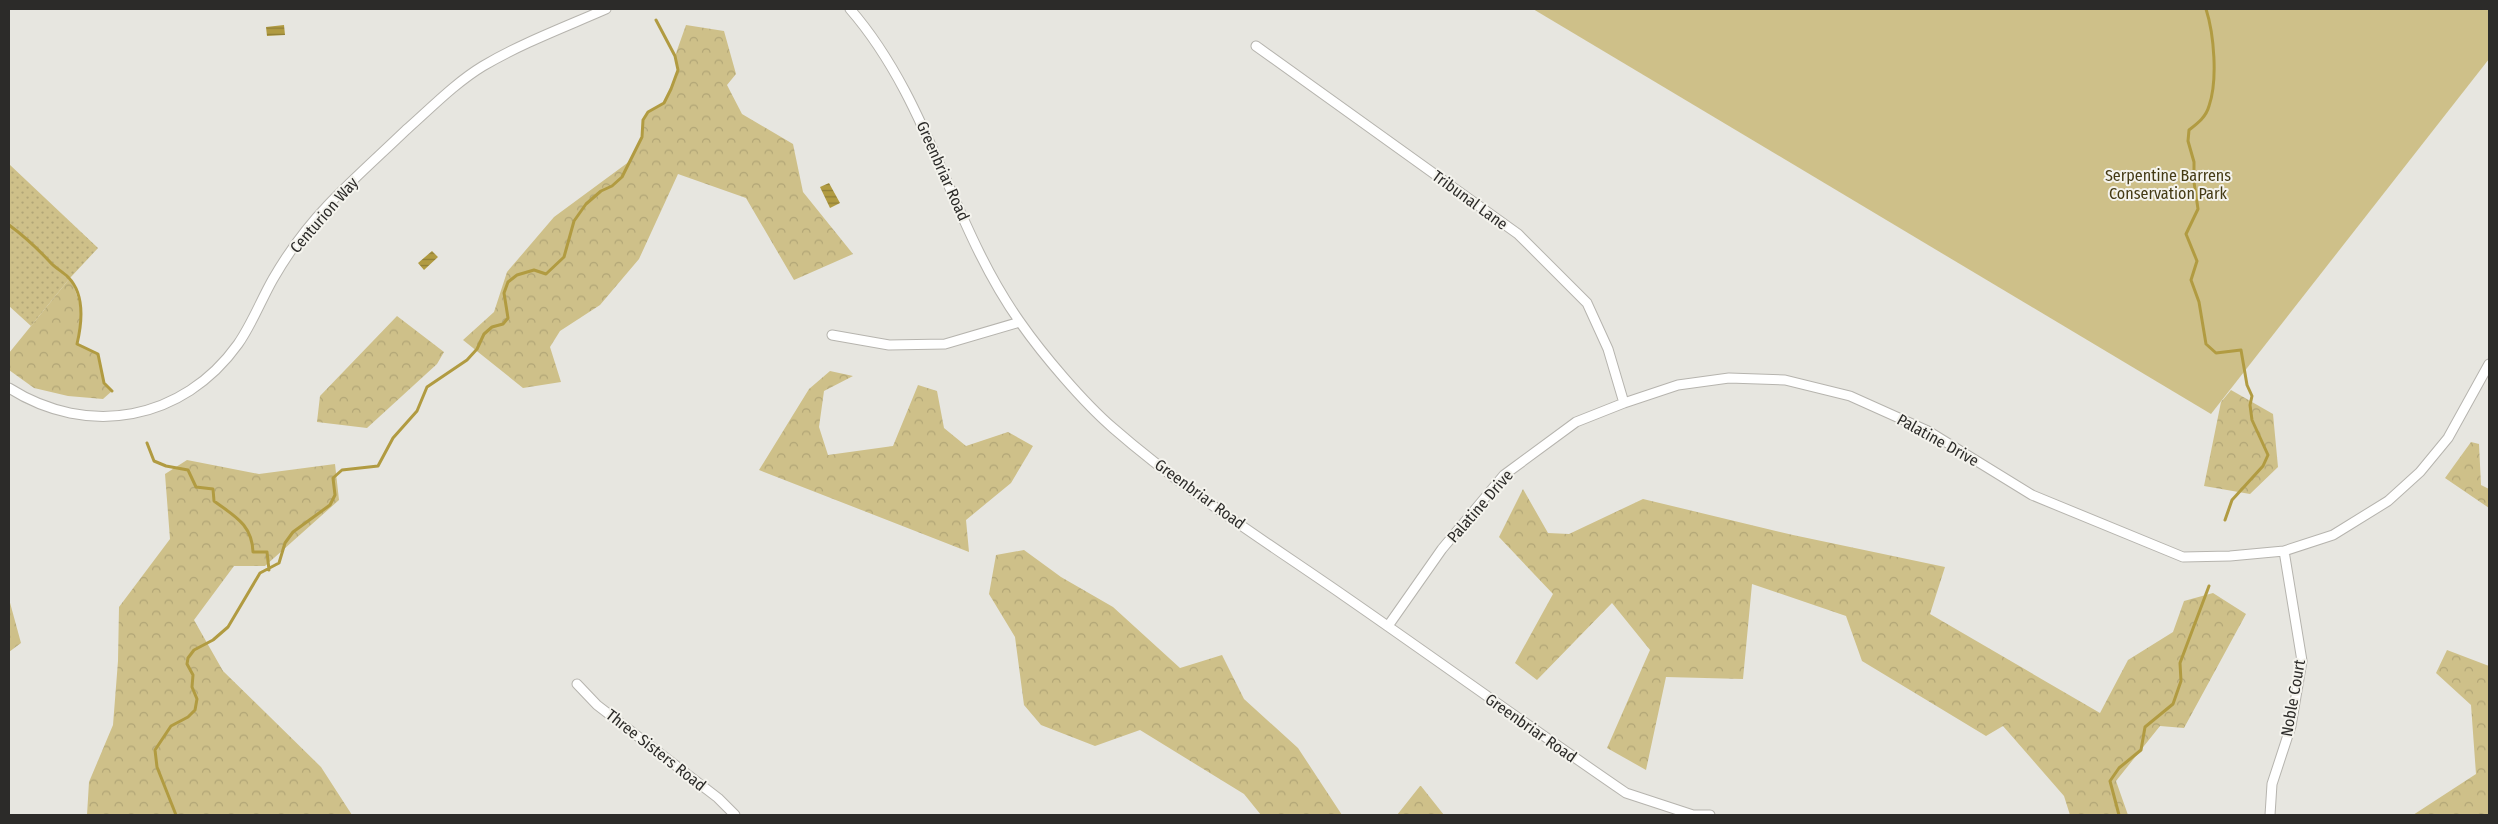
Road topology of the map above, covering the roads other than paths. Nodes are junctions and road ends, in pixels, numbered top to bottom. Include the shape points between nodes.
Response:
1 (606, 9) edge
2 (850, 9) edge
3 (1256, 46) dead end
4 (1020, 322) junction
5 (832, 334) dead end
6 (2489, 364) edge
7 (9, 388) edge
8 (1624, 403) junction
9 (2284, 551) junction
10 (1388, 626) junction
11 (577, 684) dead end
12 (735, 815) edge
13 (1710, 815) edge
14 (2270, 815) edge

1 - 7 street, Centurion Way via 513,49 482,67 440,99 327,206 285,259 227,359 199,384 150,410 104,417 41,406
2 - 4 street, Greenbriar Road via 905,91 988,269
3 - 8 street, Tribunal Lane via 1518,234 1587,303 1608,349
4 - 5 street via 945,344 889,346
4 - 10 street, Greenbriar Road via 1111,427 1196,493
6 - 9 street, Palatine Drive via 2448,438 2420,472 2388,501 2333,534
8 - 9 street, Palatine Drive via 1678,385 1729,378 1785,380 1850,396 1928,431 2032,495 2183,557
8 - 10 street, Palatine Drive via 1576,422 1504,475 1442,549
9 - 14 street, Noble Court via 2302,661 2291,726 2272,784
10 - 13 street, Greenbriar Road via 1626,794 1693,815
11 - 12 street, Three Sisters Road

